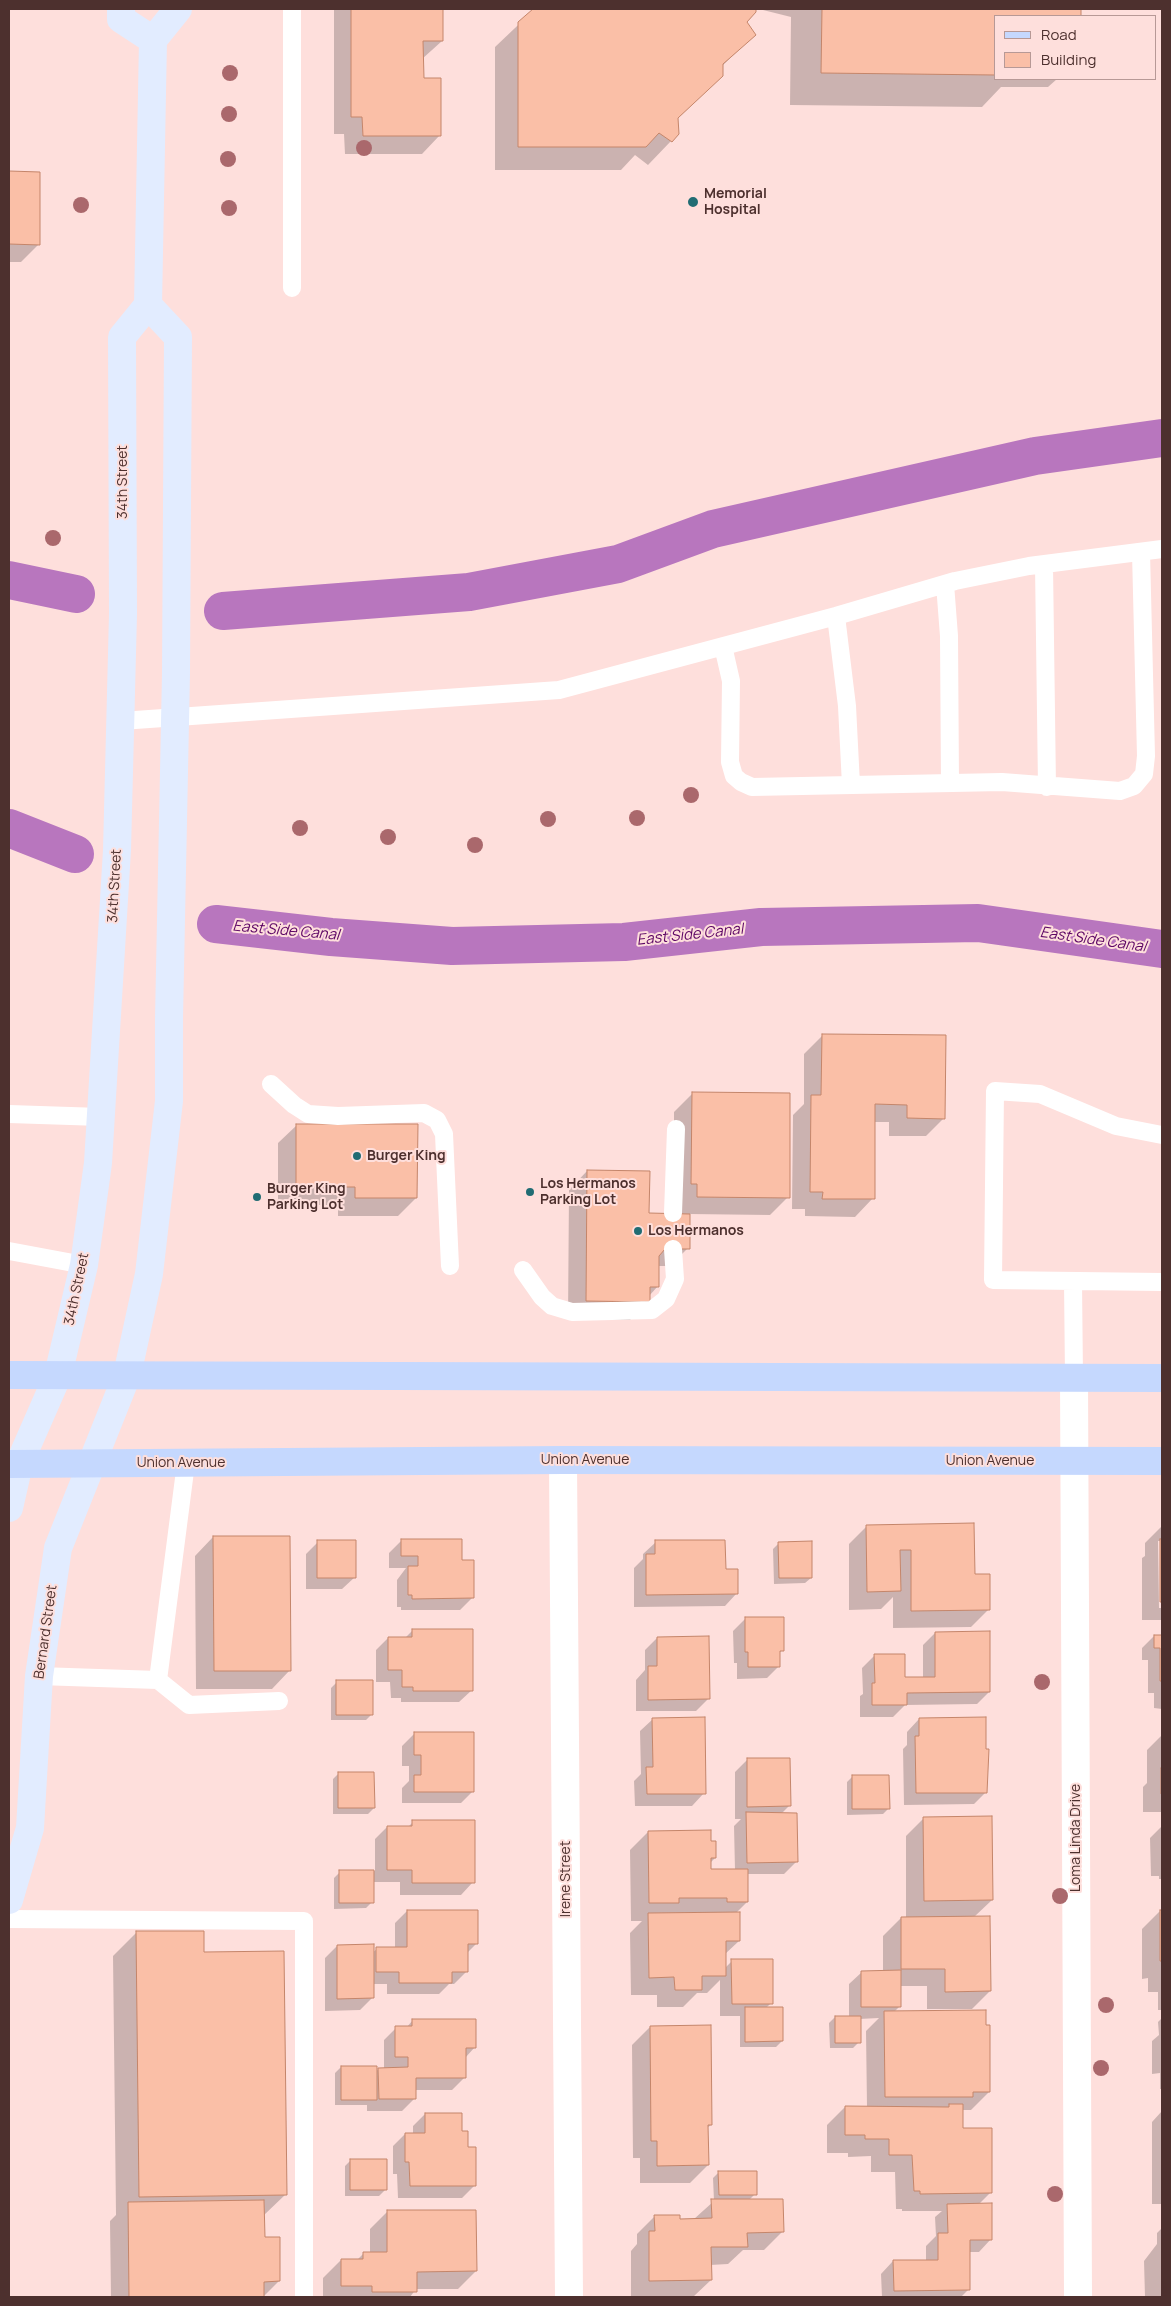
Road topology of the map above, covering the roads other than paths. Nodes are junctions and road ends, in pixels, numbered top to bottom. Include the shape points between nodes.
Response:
1 (121, 9) edge
2 (178, 9) edge
3 (292, 9) edge
4 (153, 40) junction
5 (292, 288) dead end
6 (148, 305) junction
7 (1162, 549) edge
8 (1141, 552) junction
9 (1044, 565) junction
10 (945, 584) junction
11 (836, 616) junction
12 (723, 646) junction
13 (175, 718) junction
14 (120, 721) junction
15 (950, 783) junction
16 (851, 785) junction
17 (1047, 787) junction
18 (272, 1084) dead end
19 (9, 1114) edge
20 (100, 1117) junction
21 (676, 1129) dead end
22 (1162, 1135) edge
23 (673, 1213) dead end
24 (673, 1248) dead end
25 (9, 1251) edge
26 (84, 1265) junction
27 (450, 1266) dead end
28 (524, 1270) dead end
29 (1073, 1281) junction
30 (1162, 1282) edge
31 (58, 1374) junction
32 (9, 1375) edge
33 (127, 1375) junction
34 (1074, 1378) junction
35 (1162, 1378) edge
36 (563, 1460) junction
37 (1162, 1461) edge
38 (1075, 1462) junction
39 (186, 1463) junction
40 (14, 1464) edge
41 (90, 1464) junction
42 (9, 1508) edge
43 (40, 1676) junction
44 (158, 1680) junction
45 (279, 1701) dead end
46 (9, 1900) edge
47 (9, 1919) edge
48 (304, 2297) edge
49 (569, 2297) edge
50 (1078, 2297) edge

1 - 4 street via 121,19
2 - 4 street
3 - 5 lane
4 - 6 street
6 - 13 street via 178,337
6 - 14 street, 34th Street via 122,337 124,614
7 - 8 lane
8 - 9 lane
8 - 17 lane via 1146,690 1144,774 1134,786 1120,791
9 - 10 lane
9 - 17 lane
10 - 11 lane
10 - 15 lane via 949,636
11 - 12 lane
11 - 16 lane via 847,706
12 - 13 lane via 559,690
12 - 16 lane via 731,682 730,762 734,776 752,787
13 - 14 lane
13 - 33 street via 169,1101 149,1274
14 - 20 street, 34th Street via 117,850
15 - 16 lane
15 - 17 lane via 1002,782
18 - 27 lane via 308,1114 424,1113 436,1120 444,1134
19 - 20 lane
20 - 26 street, 34th Street via 98,1163
21 - 23 lane
22 - 29 lane via 1116,1126 1040,1094 995,1091 993,1280
24 - 28 lane via 675,1279 666,1298 652,1310 572,1312 552,1306
25 - 26 lane
26 - 31 street, 34th Street
29 - 30 lane
29 - 34 lane
31 - 32 main road
31 - 33 main road
31 - 40 street, 34th Street
33 - 34 main road
33 - 41 street, Bernard Street
34 - 35 main road
34 - 38 street, Loma Linda Drive
36 - 38 main road, Union Avenue
36 - 39 main road, Union Avenue
36 - 49 street, Irene Street
37 - 38 main road, Union Avenue
38 - 50 street, Loma Linda Drive
39 - 41 main road, Union Avenue
39 - 44 lane
40 - 41 main road, Union Avenue
40 - 42 street
41 - 43 street, Bernard Street via 58,1548
43 - 44 lane
43 - 46 street, Bernard Street via 30,1828
44 - 45 lane via 189,1706
47 - 48 lane via 304,1921

